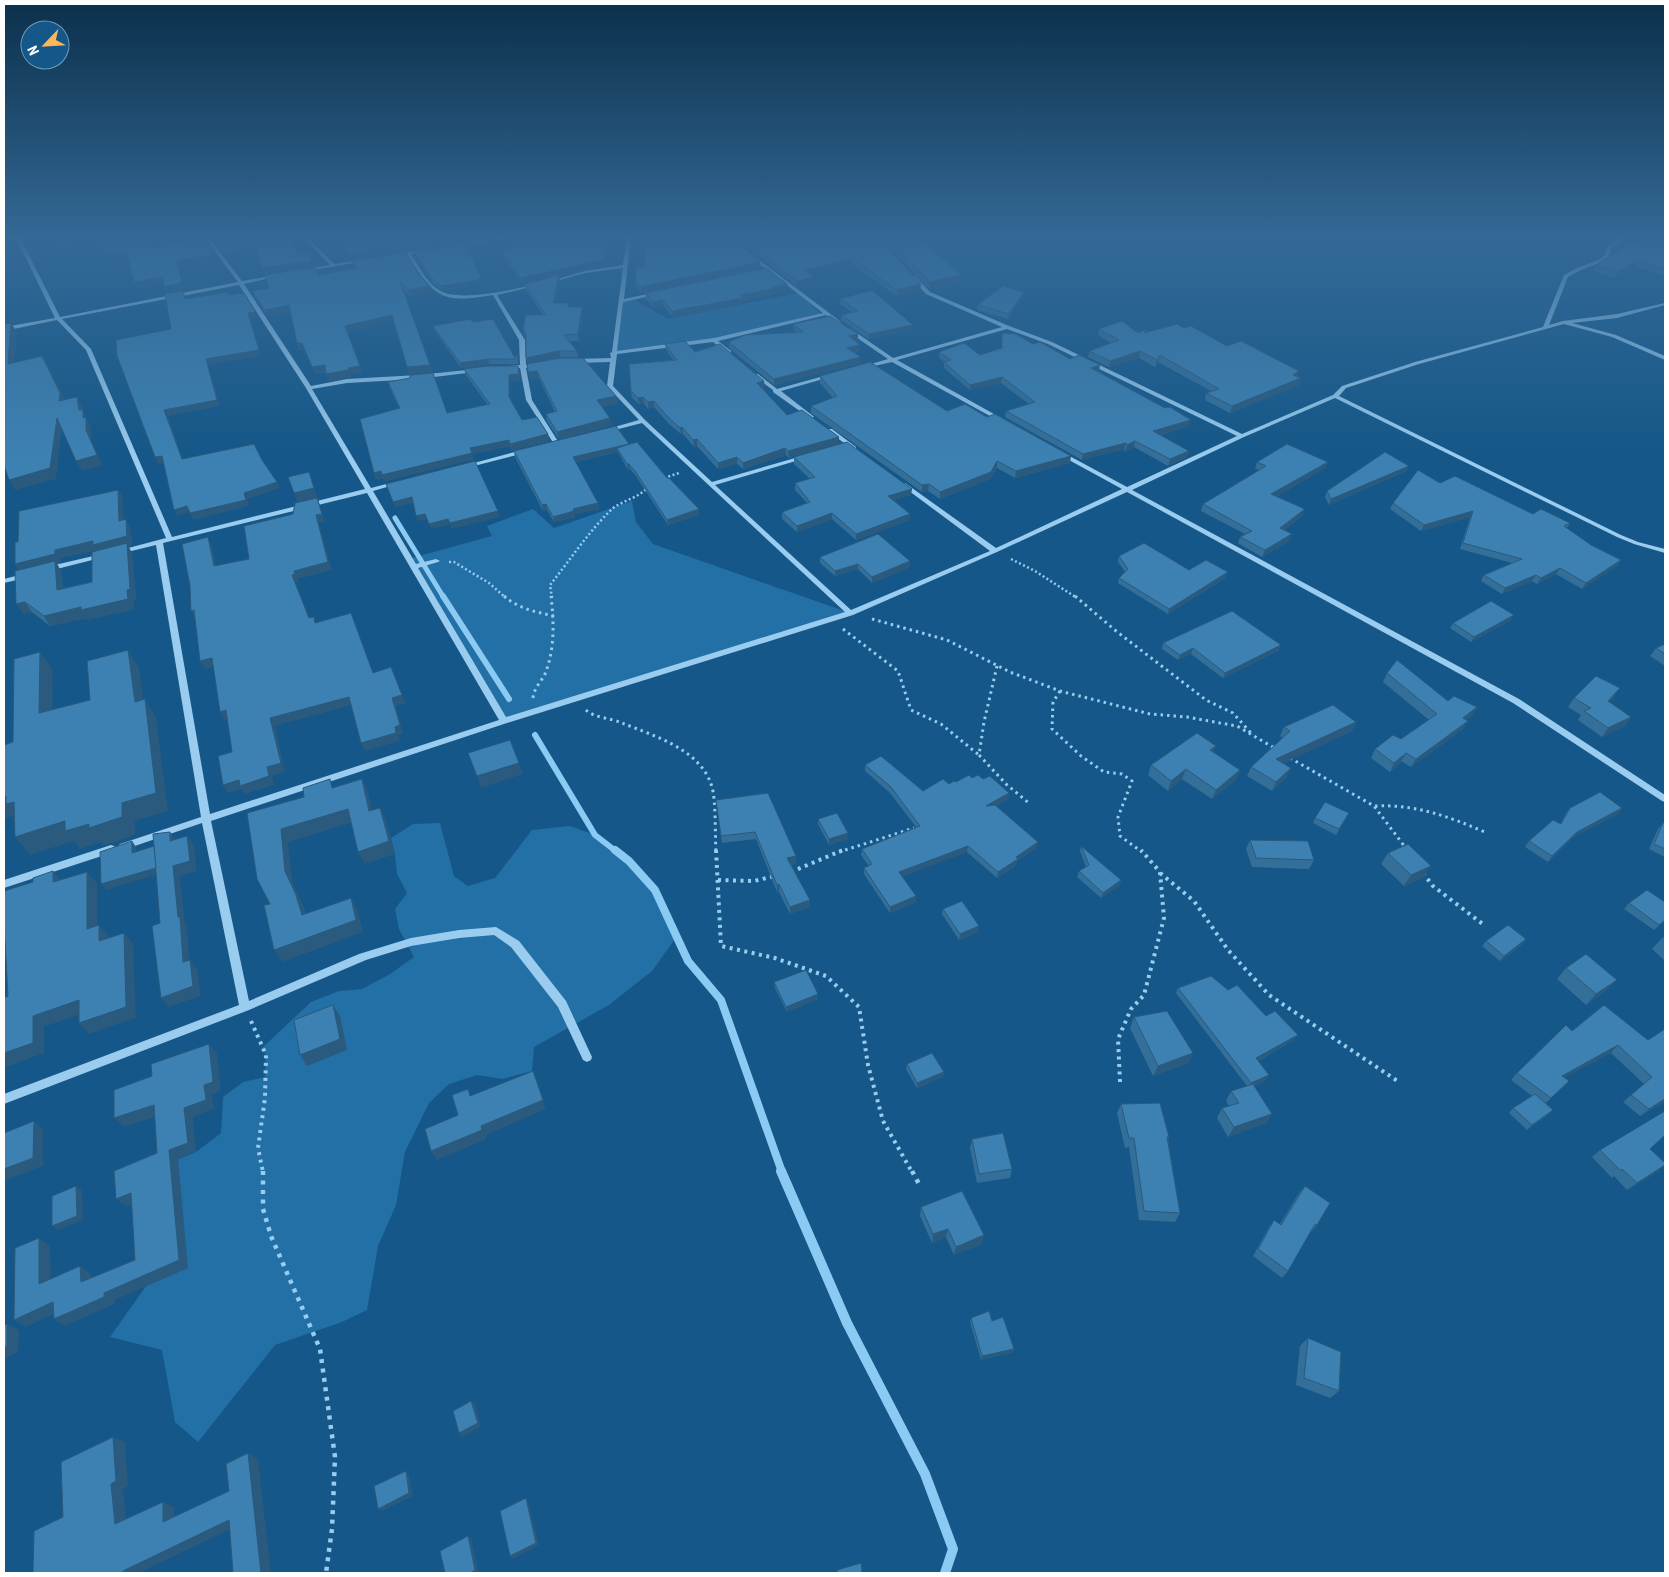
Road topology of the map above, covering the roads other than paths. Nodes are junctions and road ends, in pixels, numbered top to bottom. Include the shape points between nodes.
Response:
1 (54, 311) edge
2 (95, 311) edge
3 (259, 311) edge
4 (504, 311) edge
5 (619, 311) edge
6 (822, 311) edge
7 (969, 311) edge
8 (1551, 311) edge
9 (1639, 311) edge
10 (826, 314) junction
11 (58, 318) junction
12 (1563, 323) junction
13 (1007, 327) junction
14 (1544, 328) junction
15 (4, 329) edge
16 (714, 340) junction
17 (613, 356) junction
18 (734, 357) edge
19 (1665, 358) edge
20 (893, 360) junction
21 (570, 361) edge
22 (546, 364) edge
23 (497, 368) edge
24 (522, 368) junction
25 (748, 368) edge
26 (480, 369) edge
27 (857, 370) edge
28 (839, 374) edge
29 (309, 388) junction
30 (775, 391) junction
31 (1335, 396) junction
32 (643, 421) junction
33 (820, 423) edge
34 (1005, 423) edge
35 (827, 428) edge
36 (595, 433) edge
37 (1242, 436) junction
38 (566, 441) edge
39 (556, 443) junction
40 (849, 444) junction
41 (546, 446) edge
42 (840, 447) edge
43 (537, 448) edge
44 (857, 450) edge
45 (1057, 452) edge
46 (812, 455) edge
47 (462, 467) edge
48 (895, 478) edge
49 (405, 481) edge
50 (711, 484) junction
51 (367, 490) junction
52 (1126, 490) junction
53 (170, 539) junction
54 (159, 542) junction
55 (995, 551) junction
56 (1665, 551) edge
57 (436, 560) road end
58 (413, 568) junction
59 (42, 571) edge
60 (33, 573) edge
61 (4, 580) edge
62 (850, 613) junction
63 (504, 721) junction
64 (1665, 798) edge
65 (206, 819) junction
66 (4, 884) edge
67 (246, 1007) junction
68 (587, 1057) dead end
69 (4, 1099) edge

1 - 11 street
2 - 11 street
3 - 29 street
4 - 24 street via 522,340
5 - 17 street
6 - 10 street
7 - 13 street
8 - 14 street
9 - 12 street
10 - 16 street
10 - 20 street
11 - 15 street
11 - 53 street via 88,349
12 - 14 street
12 - 19 street via 1614,336
13 - 20 street
13 - 37 street via 1050,343
14 - 31 street via 1344,386
16 - 17 street
16 - 18 street
17 - 21 street
17 - 32 street via 610,386
20 - 27 street
20 - 34 street
22 - 24 street
23 - 24 street
24 - 39 street via 529,400
25 - 30 street
26 - 29 street
28 - 30 street
29 - 51 street
30 - 33 street
31 - 37 street
31 - 56 street via 1611,532
32 - 36 street
32 - 50 street
35 - 40 street
37 - 52 street
38 - 39 street
39 - 41 street
40 - 42 street
40 - 44 street
43 - 47 street
45 - 52 street
46 - 50 street
48 - 55 street
49 - 51 street
50 - 62 street
51 - 53 street
51 - 58 street
52 - 55 street
52 - 64 street via 1516,701
53 - 54 street
54 - 59 street
54 - 65 street
55 - 62 street
57 - 58 street
58 - 63 street
60 - 61 street
62 - 63 street
63 - 65 street
65 - 66 street
65 - 67 street
67 - 68 street via 363,957 411,942 496,931 515,944 562,1004
67 - 69 street

